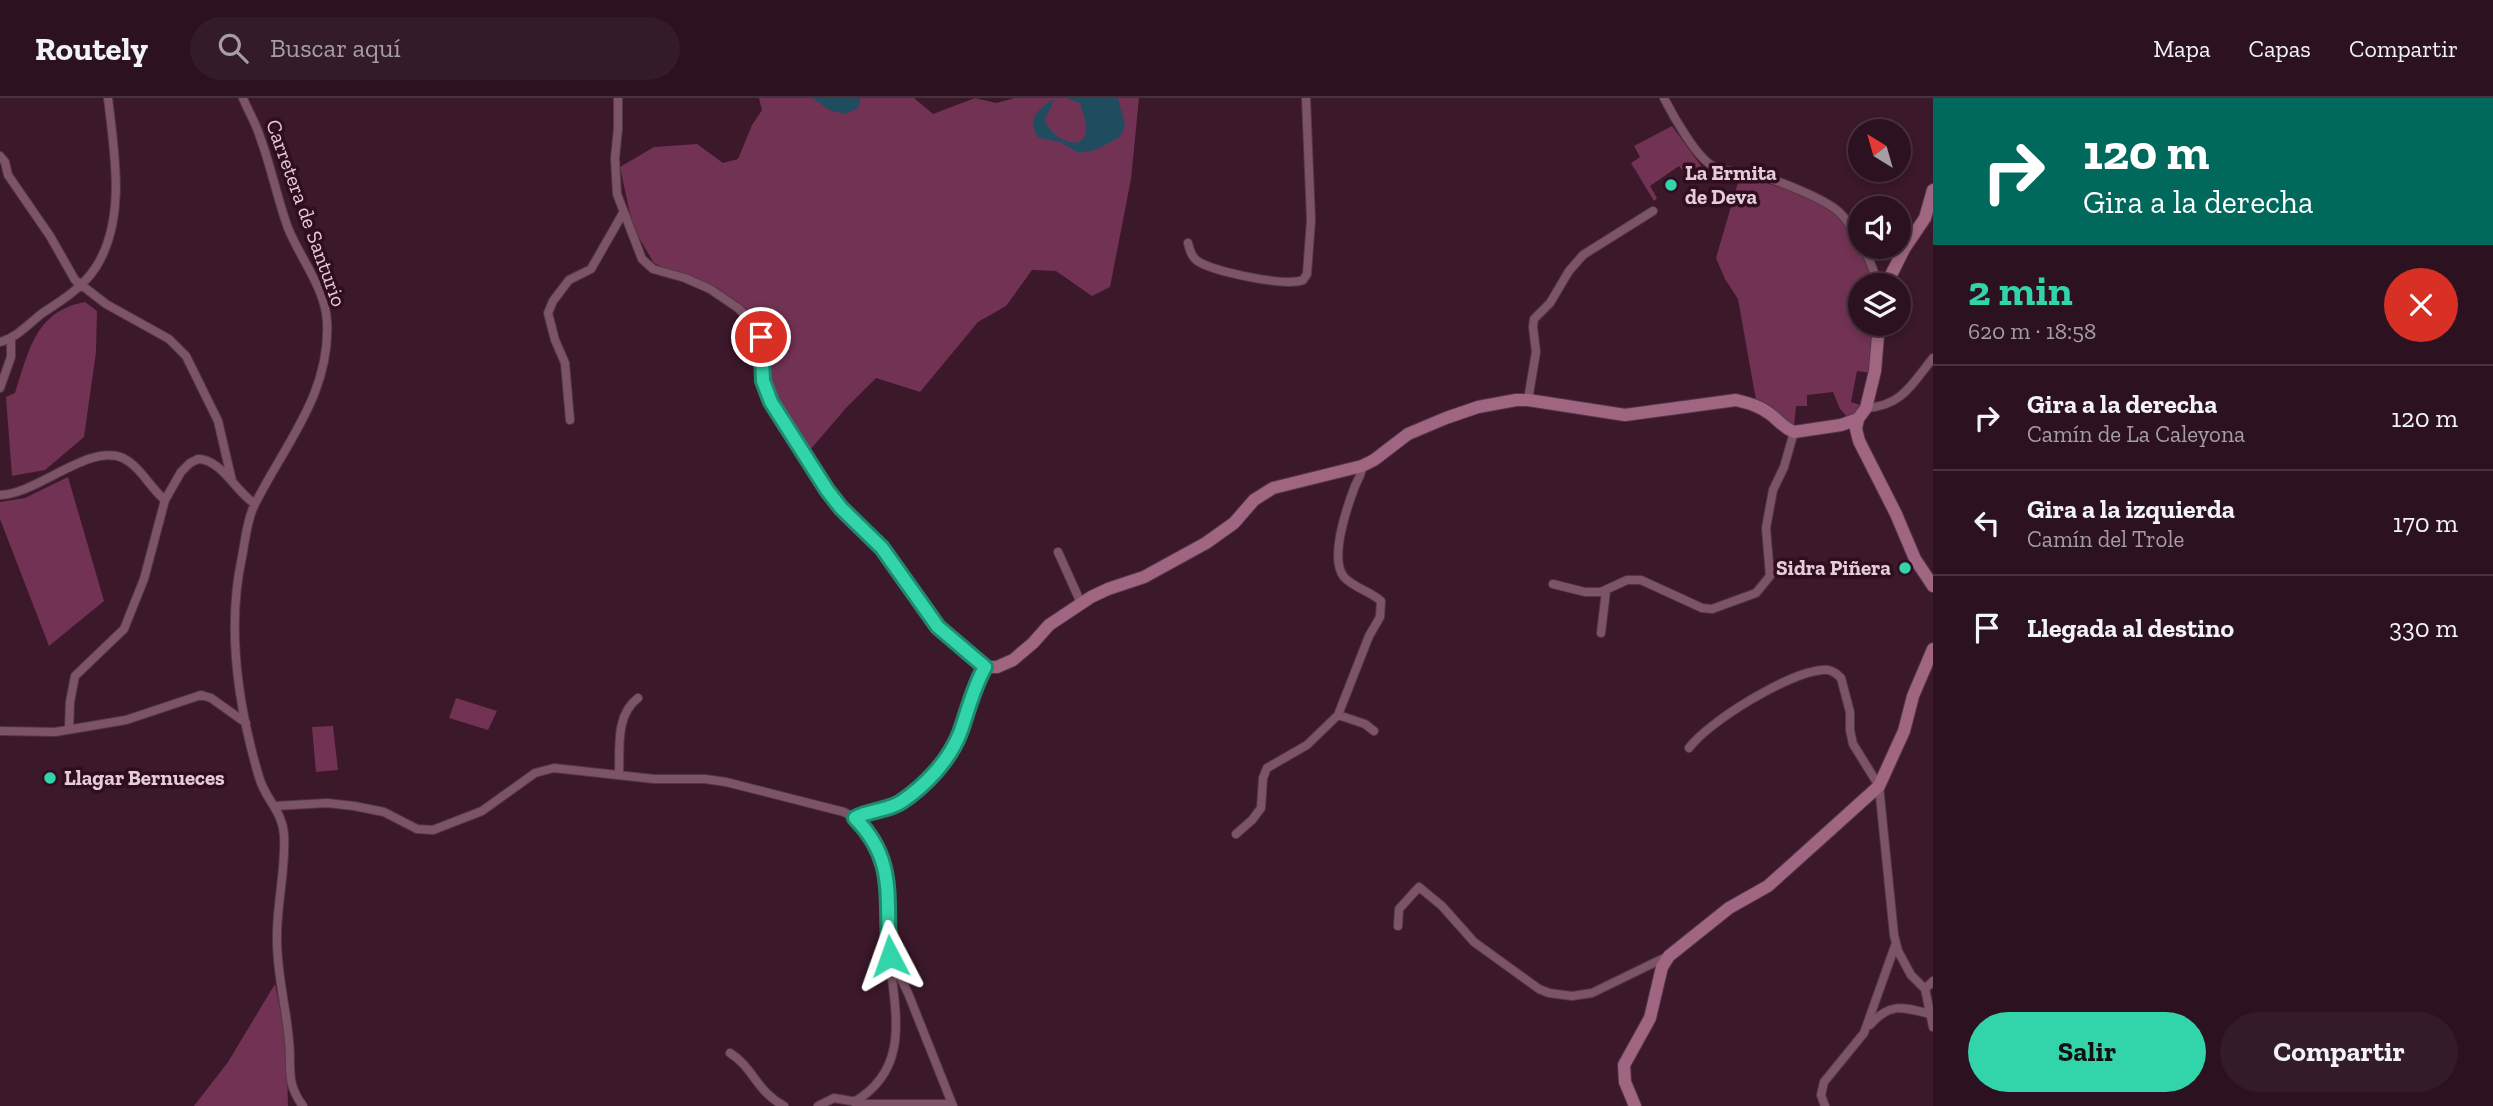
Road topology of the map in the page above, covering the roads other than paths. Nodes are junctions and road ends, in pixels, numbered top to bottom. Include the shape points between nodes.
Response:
1 (108, 98) edge
2 (243, 98) edge
3 (618, 98) edge
4 (1306, 98) edge
5 (1664, 98) edge
6 (0, 156) edge
7 (1932, 197) edge
8 (1653, 211) dead end
9 (623, 213) junction
10 (1848, 222) edge
11 (1911, 240) edge
12 (1188, 243) dead end
13 (80, 284) junction
14 (1878, 336) edge
15 (11, 339) junction
16 (0, 342) edge
17 (1933, 358) edge
18 (0, 388) edge
19 (1528, 400) junction
20 (1862, 413) junction
21 (570, 420) dead end
22 (1794, 432) junction
23 (1362, 466) junction
24 (233, 481) junction
25 (0, 495) edge
26 (166, 500) junction
27 (255, 504) junction
28 (1058, 552) dead end
29 (1553, 584) dead end
30 (1933, 586) edge
31 (1606, 591) junction
32 (1081, 603) junction
33 (1601, 633) dead end
34 (1933, 649) edge
35 (985, 667) junction
36 (638, 698) dead end
37 (1338, 715) junction
38 (247, 723) junction
39 (69, 729) junction
40 (0, 731) edge
41 (1374, 731) dead end
42 (1689, 748) dead end
43 (619, 775) junction
44 (1879, 786) junction
45 (275, 806) junction
46 (855, 818) junction
47 (1236, 834) dead end
48 (1398, 926) dead end
49 (1896, 943) junction
50 (1669, 956) junction
51 (894, 965) junction
52 (1933, 981) edge
53 (1924, 989) junction
54 (1930, 1014) junction
55 (1933, 1027) edge
56 (1864, 1033) junction
57 (730, 1053) dead end
58 (854, 1102) junction
59 (952, 1105) edge
60 (303, 1106) edge
61 (783, 1106) edge
62 (818, 1106) edge
63 (1635, 1106) edge
64 (1825, 1106) edge

1 - 13 street via 117,177 112,220 96,268
2 - 27 street, Carretera de Santurio via 260,134 288,226 327,318 325,353 312,402
3 - 9 street via 615,173
4 - 12 street via 1311,220 1303,280 1231,274 1198,261
5 - 10 street via 1679,126 1714,167 1761,176 1823,201
6 - 13 street
7 - 11 street
8 - 19 street via 1583,255 1534,319 1535,362
9 - 21 street via 590,269 569,280 548,313 565,363
9 - 35 street via 636,248 653,269 710,289 756,325 763,381 771,402 827,490 882,548 938,627
13 - 15 street
13 - 24 street via 169,339 186,356 218,421
14 - 20 street via 1875,371
15 - 16 street
15 - 18 street via 11,357
17 - 20 street via 1906,393
19 - 22 street via 1625,415 1736,400 1767,412
19 - 23 street via 1478,407 1446,418 1408,434
20 - 22 street via 1841,425
20 - 30 street via 1856,429 1858,442
22 - 31 street via 1771,501 1766,528 1770,576 1763,587 1712,609 1641,580 1618,583
23 - 32 street via 1273,488 1254,500 1234,523 1188,554
23 - 37 street via 1340,538 1339,568 1349,581 1378,597 1382,611
24 - 26 street via 208,461 198,459 181,472
24 - 27 street
25 - 26 street via 19,492 107,455 133,465
26 - 39 street via 144,579 124,629 75,676
27 - 38 street, Carretera de Santurio via 236,594 237,684
28 - 32 street
29 - 31 street via 1585,592
31 - 33 street
32 - 35 street via 1049,625 1013,660
34 - 44 street
35 - 46 street via 960,734 940,766 901,802
36 - 43 street via 622,720
37 - 41 street
37 - 47 street via 1307,746 1267,768 1261,808
38 - 39 street via 201,695 126,720
38 - 45 street, Carretera de Santurio via 259,779
39 - 40 street
42 - 44 street via 1708,728 1752,697 1812,672 1830,670 1844,685 1855,750
43 - 45 street via 546,769 482,811 433,830 417,829 384,812 354,806
43 - 46 street via 726,782
44 - 49 street
44 - 50 street via 1768,886 1729,908
45 - 60 street, Carretera de Santurio via 284,836 278,967 287,1013 290,1082
46 - 51 street via 883,862
48 - 50 street via 1399,909 1419,887 1474,942 1539,989 1572,996 1592,993
49 - 53 street via 1911,975
49 - 56 street
50 - 63 street via 1650,1018 1624,1065
51 - 58 street via 893,1058
51 - 59 street
52 - 53 street
53 - 54 street
54 - 55 street
54 - 56 street via 1890,1009
56 - 64 street via 1824,1082 1821,1095
57 - 61 street via 765,1093
58 - 59 street
58 - 62 street via 829,1099

